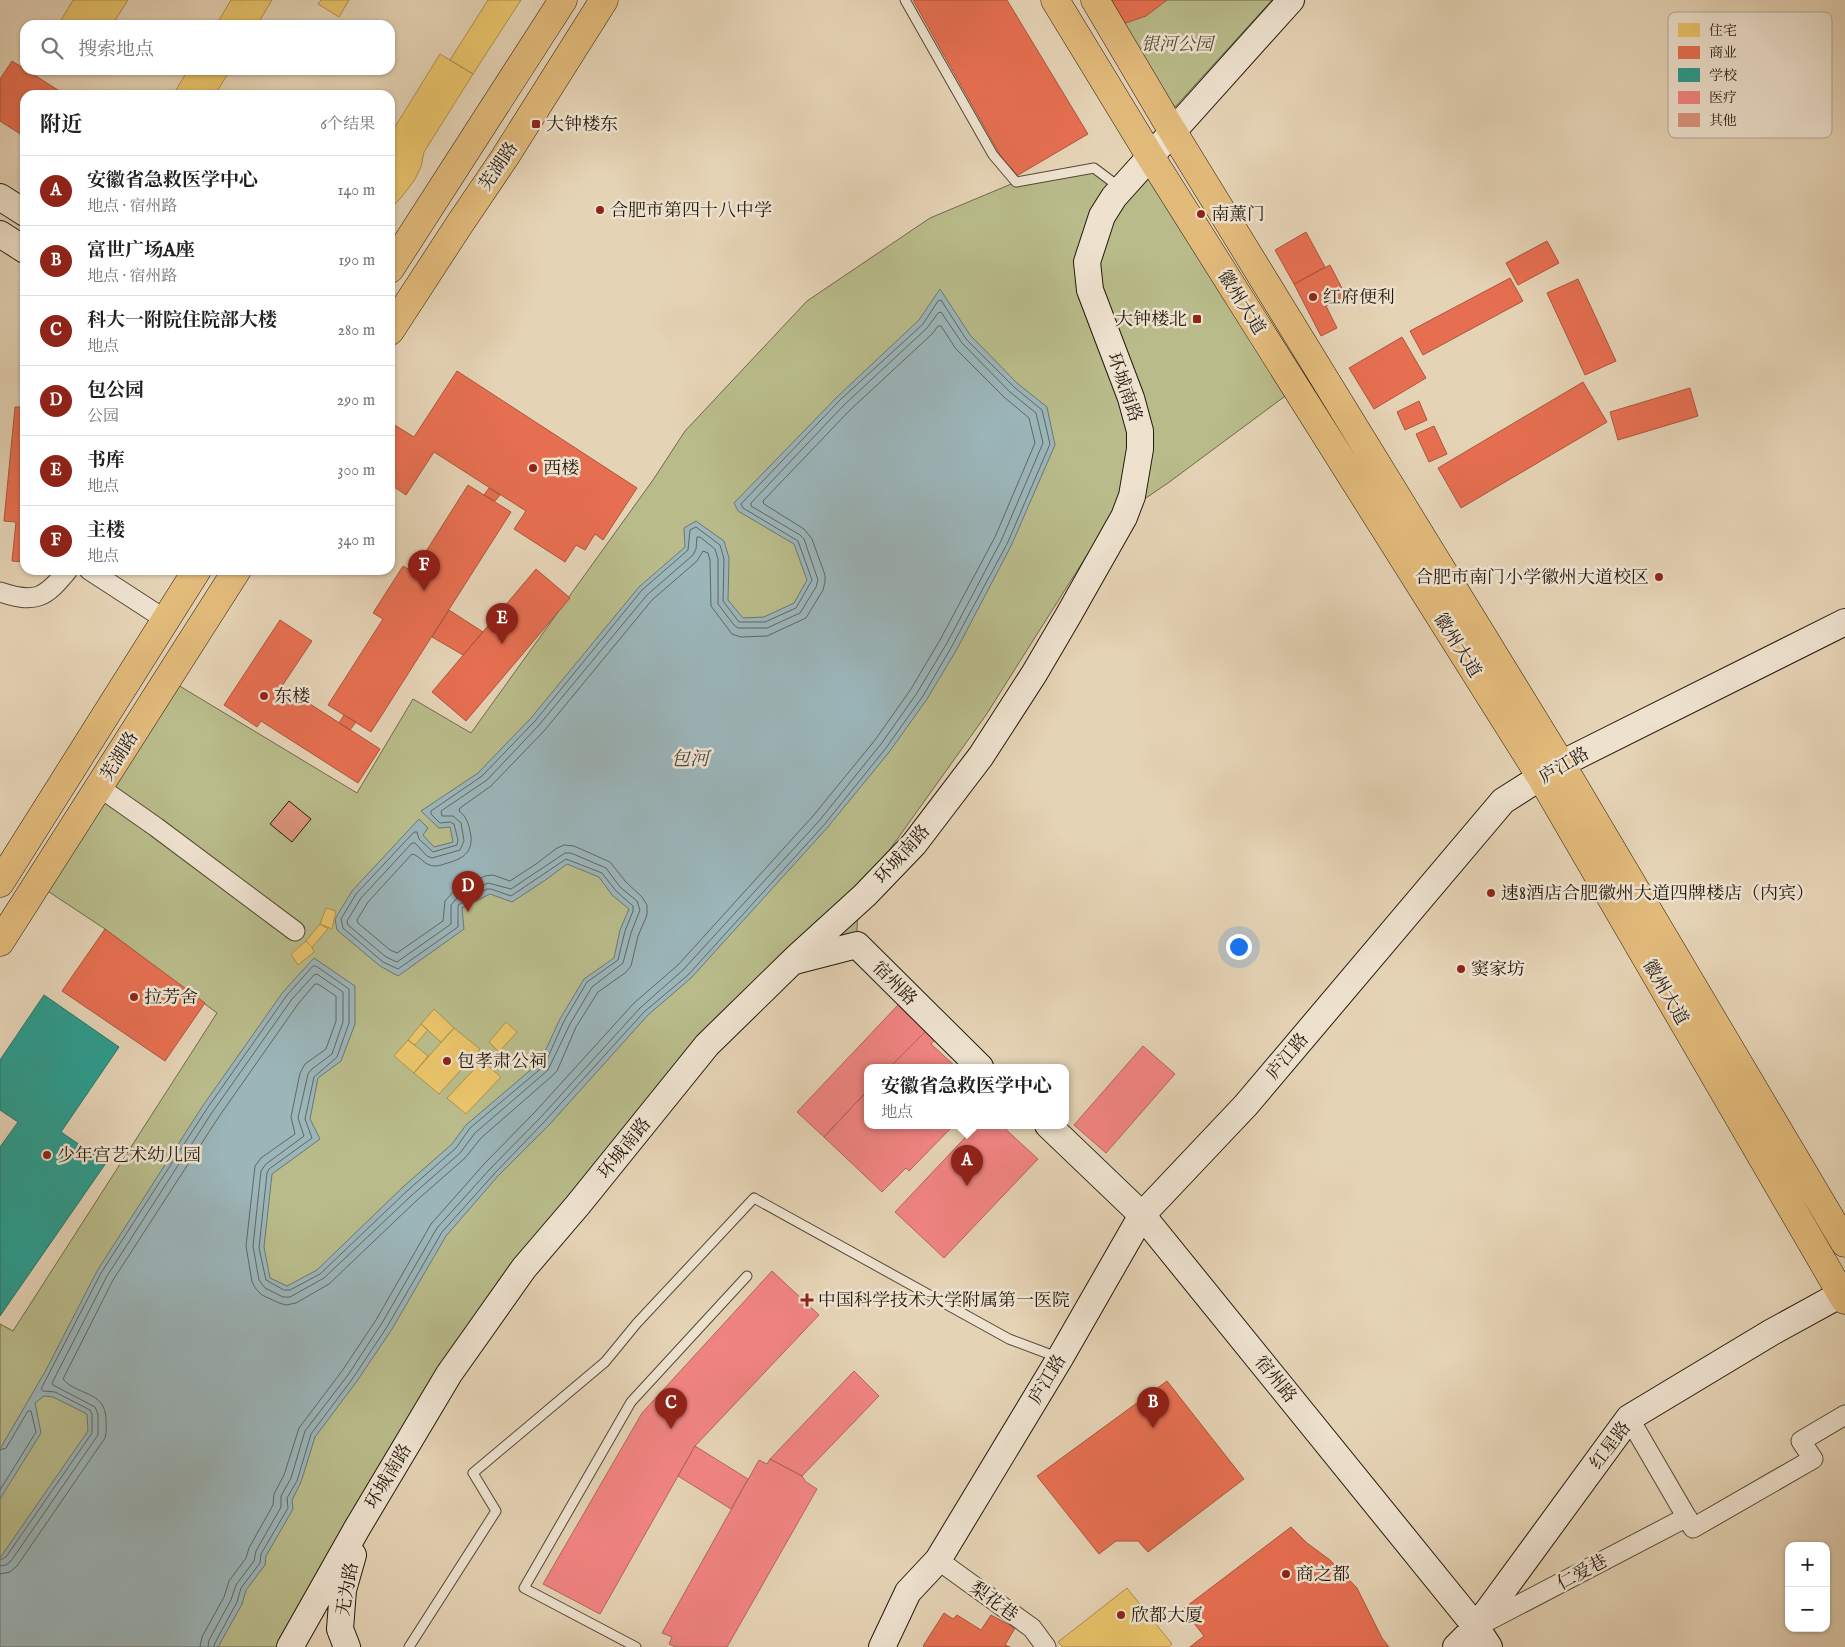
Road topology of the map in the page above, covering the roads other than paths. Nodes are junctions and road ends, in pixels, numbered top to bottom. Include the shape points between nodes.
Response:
1 (563, 0) edge
2 (604, 0) edge
3 (905, 0) edge
4 (1055, 0) edge
5 (1095, 0) edge
6 (1291, 0) edge
7 (1172, 132) junction
8 (1150, 156) junction
9 (1118, 186) dead end
10 (0, 197) edge
11 (20, 209) edge
12 (0, 234) edge
13 (20, 247) edge
14 (395, 261) edge
15 (395, 322) edge
16 (64, 575) edge
17 (97, 575) edge
18 (194, 575) edge
19 (234, 575) edge
20 (0, 592) edge
21 (166, 620) junction
22 (1845, 622) edge
23 (1551, 771) junction
24 (99, 787) junction
25 (0, 883) edge
26 (855, 904) junction
27 (295, 931) dead end
28 (0, 942) edge
29 (792, 962) junction
30 (977, 1064) edge
31 (987, 1064) edge
32 (1042, 1129) edge
33 (1052, 1129) edge
34 (1139, 1220) junction
35 (1845, 1243) edge
36 (747, 1276) dead end
37 (1844, 1295) edge
38 (1060, 1358) junction
39 (1845, 1415) edge
40 (1629, 1418) junction
41 (1687, 1517) junction
42 (356, 1530) junction
43 (938, 1560) junction
44 (1472, 1641) edge
45 (290, 1647) edge
46 (347, 1647) edge
47 (409, 1647) edge
48 (636, 1647) edge
49 (882, 1647) edge
50 (1046, 1647) edge

1 - 14 main road, 芜湖路
2 - 15 main road, 芜湖路
3 - 9 lane via 993,155 1016,182 1094,168
4 - 8 main road, 徽州大道
5 - 7 main road, 徽州大道
6 - 7 street, 环城南路
7 - 8 street, 环城南路
7 - 23 main road, 徽州大道
8 - 23 main road, 徽州大道
8 - 26 street, 环城南路 via 1102,216 1087,262 1090,290 1131,398 1140,431 1136,480 1124,517 1034,674 982,756 914,844
10 - 11 street
12 - 13 street
16 - 20 street via 51,590 31,599
17 - 21 street
18 - 21 main road, 芜湖路
19 - 24 main road, 芜湖路
21 - 25 main road, 芜湖路
22 - 23 street, 庐江路
23 - 34 street, 庐江路 via 1503,801 1246,1105
23 - 35 main road, 徽州大道
23 - 37 main road, 徽州大道
24 - 27 street
24 - 28 main road, 芜湖路
26 - 29 street, 环城南路
26 - 31 street, 宿州路 via 857,932
29 - 30 street, 宿州路 via 857,945
29 - 42 street, 环城南路 via 707,1045 524,1268 449,1374
32 - 34 street, 宿州路
33 - 34 street, 宿州路
34 - 38 street, 庐江路
34 - 44 street, 宿州路
36 - 48 lane via 630,1402 524,1588
37 - 40 street, 红星路 via 1772,1332
38 - 43 street, 庐江路
38 - 47 lane via 1009,1339 754,1198 637,1323 606,1362 473,1473 496,1511
39 - 41 street via 1801,1441 1812,1459 1693,1528
40 - 41 street
40 - 44 street, 红星路
41 - 44 street, 仁爱巷
42 - 45 street, 环城南路
42 - 46 street, 无为路 via 356,1544 343,1590 340,1629
43 - 49 street, 庐江路 via 908,1592
43 - 50 street, 梨花巷 via 1032,1628

